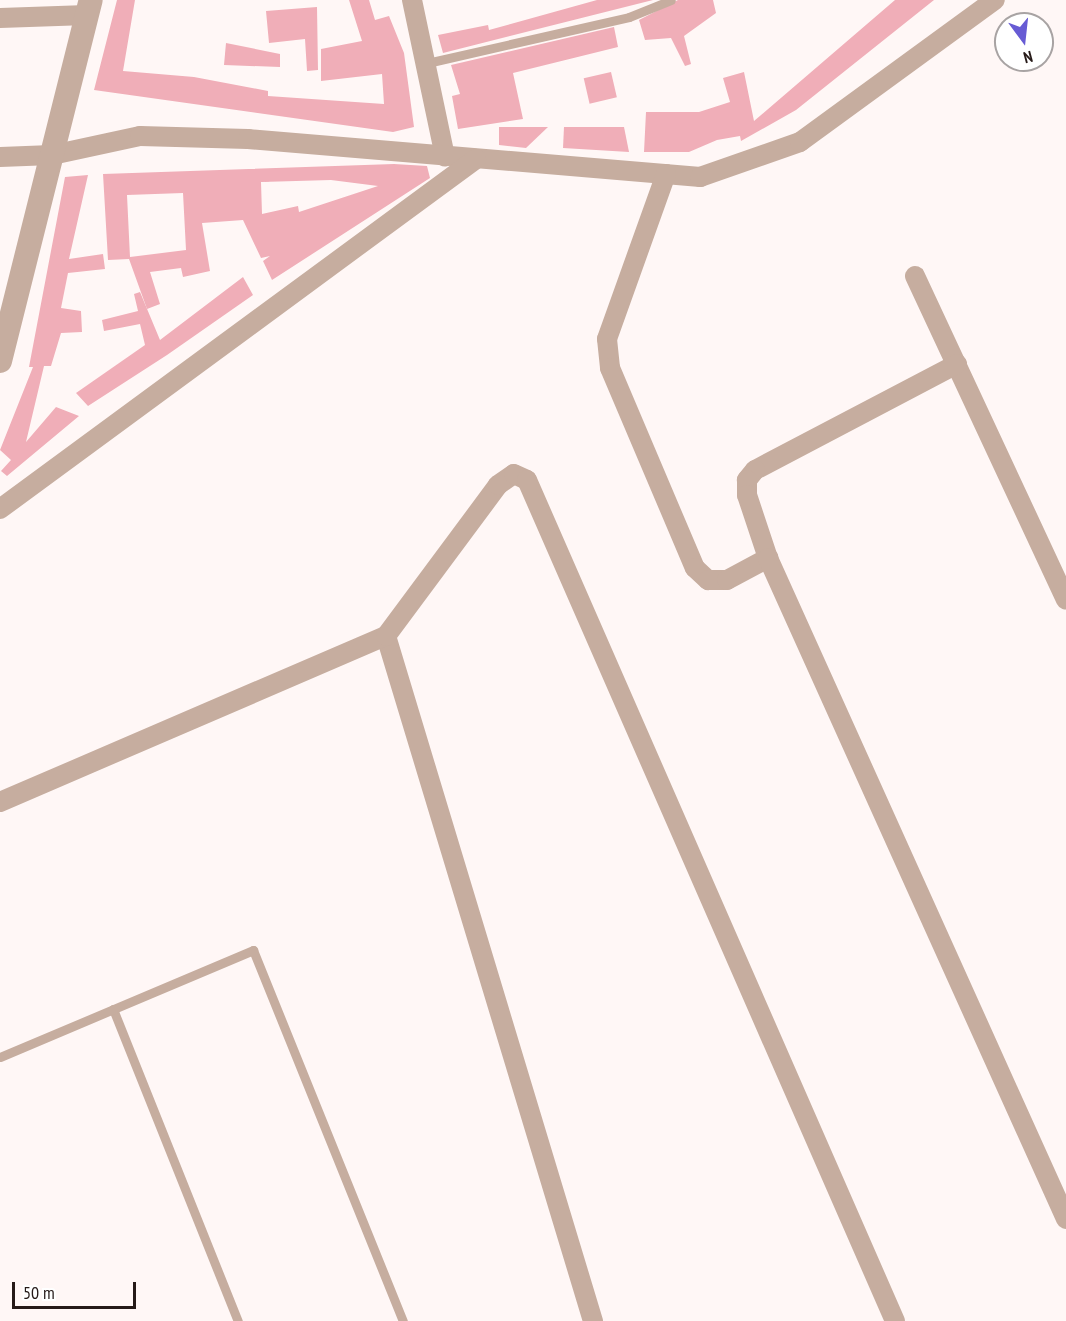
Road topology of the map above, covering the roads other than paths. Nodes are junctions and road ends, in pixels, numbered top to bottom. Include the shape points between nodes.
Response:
1 (412, 0) edge
2 (671, 0) edge
3 (988, 2) edge
4 (89, 8) edge
5 (0, 18) edge
6 (427, 63) junction
7 (52, 155) junction
8 (0, 157) edge
9 (445, 157) junction
10 (476, 159) junction
11 (666, 174) junction
12 (915, 276) dead end
13 (0, 361) edge
14 (957, 364) junction
15 (0, 509) edge
16 (768, 558) junction
17 (1066, 600) edge
18 (386, 636) junction
19 (0, 802) edge
20 (113, 1009) junction
21 (0, 1057) edge
22 (1066, 1220) edge
23 (238, 1321) edge
24 (403, 1321) edge
25 (593, 1321) edge
26 (895, 1321) edge

1 - 6 street
2 - 6 lane via 629,17
3 - 11 street via 800,142 700,177
4 - 5 street
4 - 7 street
6 - 9 street
7 - 8 street
7 - 9 street via 140,136
7 - 13 street
9 - 10 street
10 - 11 street
10 - 15 street
11 - 16 street via 607,339 610,368 695,568 708,580 727,580
12 - 14 street
14 - 16 street via 755,470 747,480 747,495
14 - 17 street
16 - 22 street
18 - 19 street
18 - 25 street
18 - 26 street via 498,485 514,474 527,480
20 - 21 lane
20 - 23 lane
20 - 24 lane via 253,950

